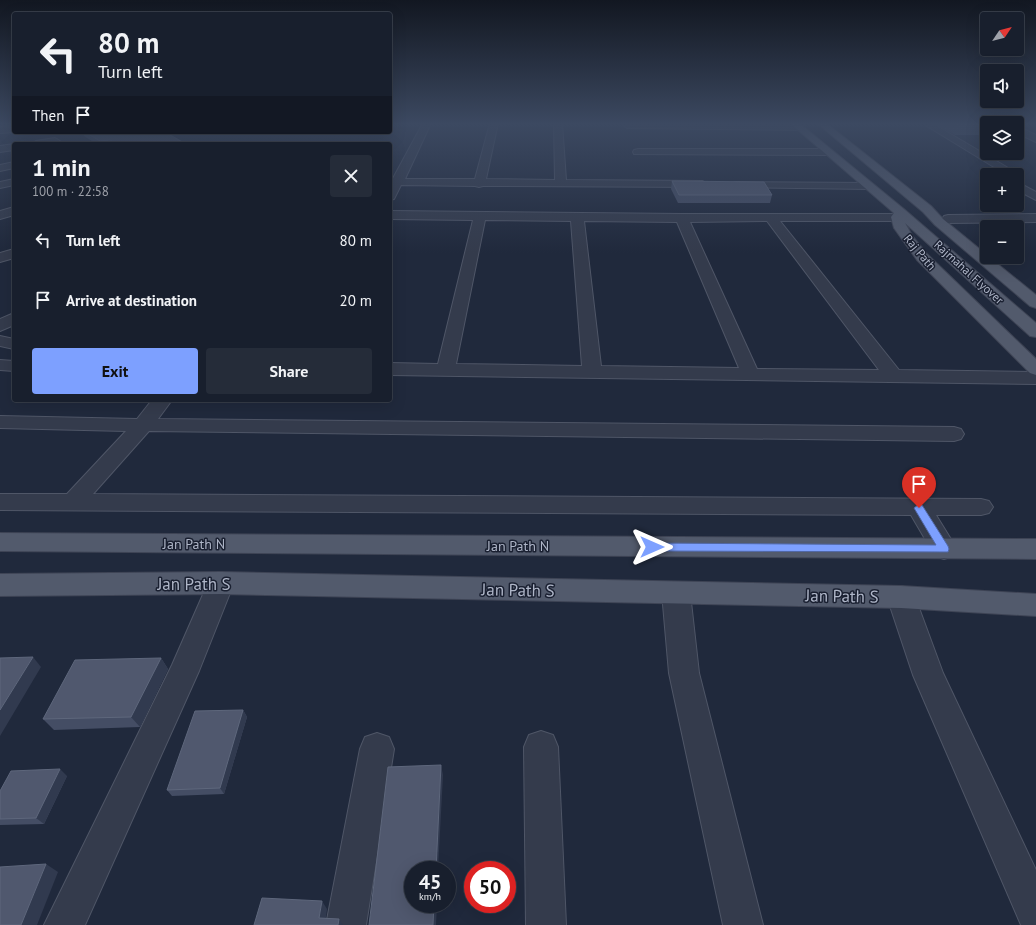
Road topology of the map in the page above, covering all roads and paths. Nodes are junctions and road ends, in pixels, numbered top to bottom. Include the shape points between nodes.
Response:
1 (405, 166) edge
2 (483, 166) edge
3 (559, 166) edge
4 (644, 166) edge
5 (846, 166) edge
6 (874, 166) edge
7 (12, 182) edge
8 (397, 182) junction
9 (1024, 183) edge
10 (479, 184) junction
11 (560, 184) junction
12 (652, 184) junction
13 (0, 185) edge
14 (872, 188) junction
15 (1024, 188) edge
16 (1035, 192) edge
17 (392, 193) edge
18 (795, 194) dead end
19 (803, 206) dead end
20 (12, 212) edge
21 (930, 212) junction
22 (0, 215) edge
23 (392, 215) edge
24 (899, 215) junction
25 (480, 216) junction
26 (577, 216) junction
27 (665, 217) junction
28 (770, 217) junction
29 (811, 217) junction
30 (682, 218) junction
31 (1036, 218) edge
32 (948, 219) junction
33 (980, 241) edge
34 (12, 254) edge
35 (0, 259) edge
36 (12, 262) edge
37 (1010, 264) edge
38 (1024, 275) dead end
39 (1036, 303) edge
40 (12, 319) edge
41 (0, 326) edge
42 (1036, 332) edge
43 (0, 341) edge
44 (12, 344) edge
45 (0, 365) edge
46 (12, 366) edge
47 (392, 369) edge
48 (1036, 369) edge
49 (446, 370) junction
50 (592, 371) junction
51 (750, 373) junction
52 (894, 377) junction
53 (1036, 378) edge
54 (160, 402) edge
55 (0, 422) edge
56 (143, 425) junction
57 (954, 434) dead end
58 (0, 502) edge
59 (72, 503) junction
60 (919, 508) junction
61 (981, 508) dead end
62 (0, 542) edge
63 (944, 549) junction
64 (1036, 549) edge
65 (221, 583) junction
66 (0, 585) edge
67 (676, 593) junction
68 (901, 597) junction
69 (1036, 605) edge
70 (541, 748) dead end
71 (377, 749) dead end
72 (1036, 914) edge
73 (64, 925) edge
74 (346, 925) edge
75 (546, 925) edge
76 (743, 925) edge

1 - 8 street
2 - 10 street
3 - 11 street
4 - 12 street
5 - 14 main road, Raj Path
6 - 21 main road
7 - 13 street
8 - 10 street
8 - 17 street
9 - 16 street
10 - 11 street
11 - 12 street
12 - 14 street
12 - 27 street
14 - 18 street via 803,191
14 - 24 main road, Raj Path
15 - 16 street
19 - 29 street
20 - 22 street
21 - 32 main road
21 - 39 main road, Rajmahal Flyover
23 - 25 street
24 - 29 street
24 - 42 main road, Rajmahal Flyover
24 - 48 main road, Raj Path via 900,228 922,257
25 - 26 street
25 - 49 street
26 - 27 street
26 - 50 street
27 - 30 street
28 - 29 street
28 - 30 street
28 - 52 street
30 - 51 street
31 - 32 street
32 - 33 main road
34 - 35 street
35 - 36 street
37 - 38 main road
40 - 41 street
43 - 44 street
45 - 46 street
47 - 49 street
49 - 50 street
50 - 51 street
51 - 52 street
52 - 53 street
54 - 56 street
55 - 56 street
56 - 57 street
56 - 59 street
58 - 59 street
59 - 60 street
60 - 61 street
60 - 63 street
62 - 63 main road, Jan Path N
63 - 64 main road, Jan Path N
65 - 66 main road, Jan Path S
65 - 67 main road, Jan Path S
65 - 73 street via 184,671
67 - 68 main road, Jan Path S
67 - 76 street via 684,673
68 - 69 main road, Jan Path S
68 - 72 street via 928,676
70 - 75 street
71 - 74 street

